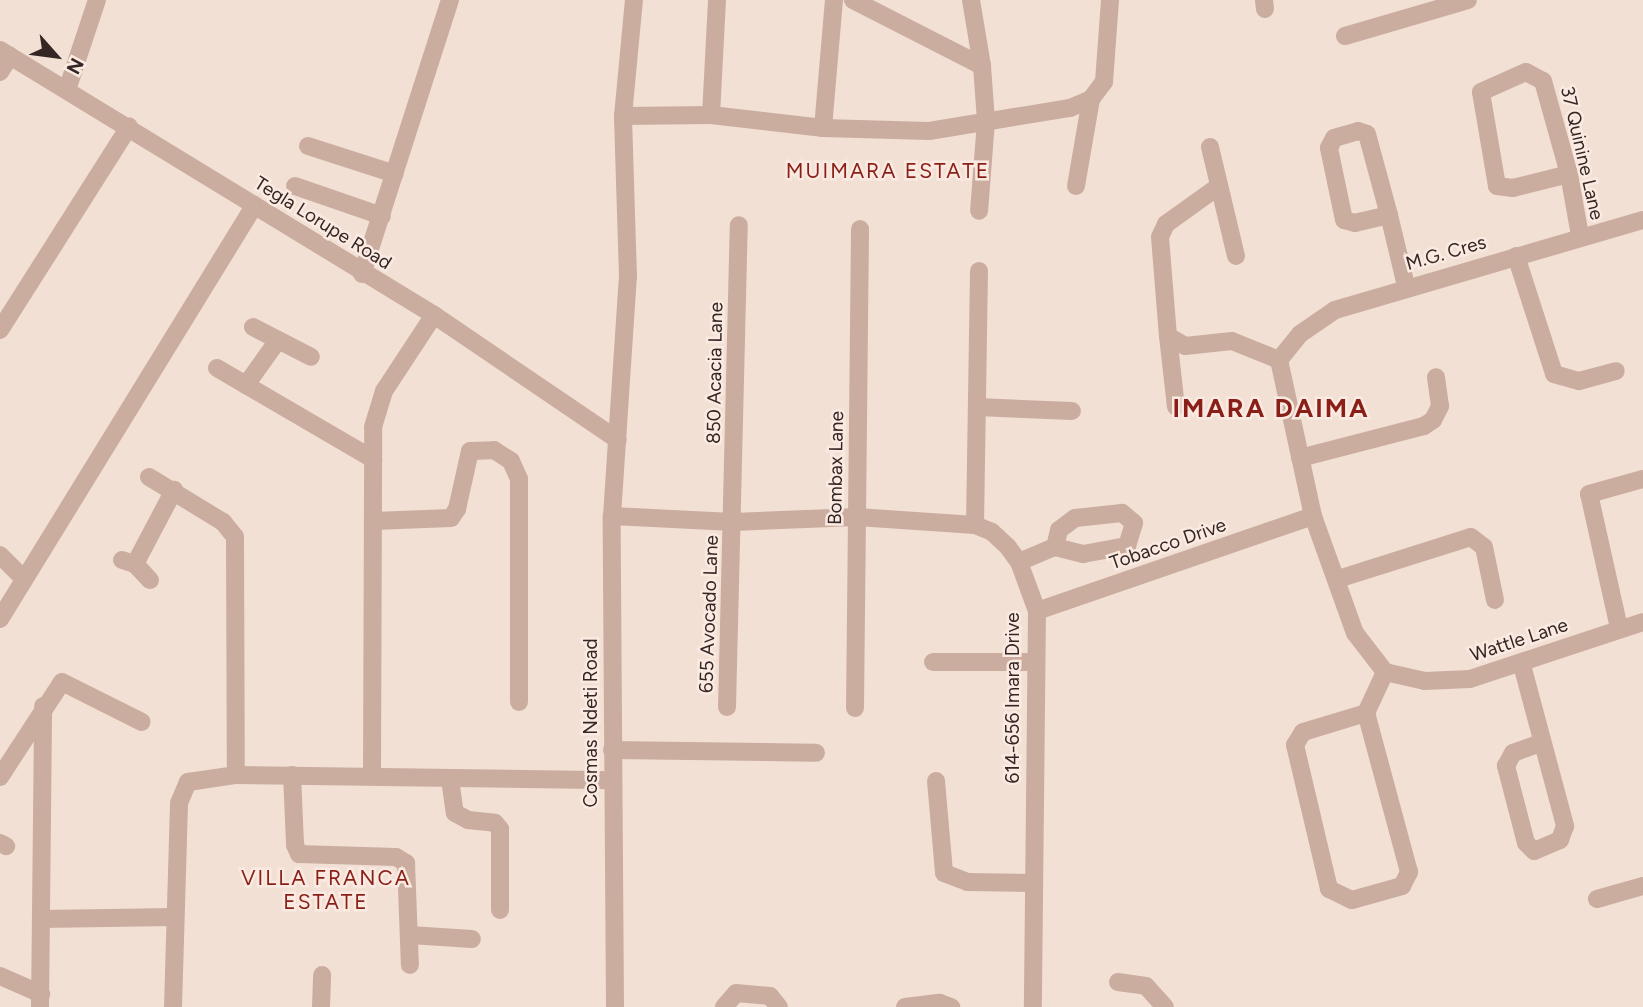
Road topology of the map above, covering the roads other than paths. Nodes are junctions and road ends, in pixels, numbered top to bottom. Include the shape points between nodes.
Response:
1 (97, 0) edge
2 (450, 0) edge
3 (634, 0) edge
4 (717, 0) edge
5 (834, 0) edge
6 (853, 0) edge
7 (971, 0) edge
8 (1110, 0) edge
9 (1468, 0) edge
10 (1345, 36) dead end
11 (3, 59) edge
12 (982, 66) junction
13 (67, 90) junction
14 (1091, 99) junction
15 (623, 116) junction
16 (711, 116) junction
17 (986, 121) junction
18 (129, 127) junction
19 (823, 128) junction
20 (308, 146) dead end
21 (1210, 147) dead end
22 (395, 174) junction
23 (1569, 174) junction
24 (295, 186) dead end
25 (1076, 186) dead end
26 (1219, 186) junction
27 (255, 205) junction
28 (979, 211) dead end
29 (1389, 215) junction
30 (382, 216) junction
31 (1643, 220) edge
32 (739, 225) dead end
33 (859, 229) dead end
34 (1580, 236) junction
35 (1236, 256) dead end
36 (1516, 256) junction
37 (979, 271) dead end
38 (362, 274) junction
39 (1406, 286) junction
40 (434, 316) junction
41 (253, 327) dead end
42 (0, 330) edge
43 (1168, 336) junction
44 (278, 340) junction
45 (312, 357) dead end
46 (1279, 360) junction
47 (217, 368) dead end
48 (1616, 371) dead end
49 (1436, 377) dead end
50 (246, 385) junction
51 (977, 407) junction
52 (1176, 407) dead end
53 (1072, 411) dead end
54 (618, 440) junction
55 (1300, 458) junction
56 (373, 459) junction
57 (149, 477) dead end
58 (1643, 479) edge
59 (174, 490) junction
60 (612, 516) junction
61 (1313, 516) junction
62 (857, 517) junction
63 (374, 521) junction
64 (733, 522) junction
65 (975, 525) junction
66 (1055, 547) dead end
67 (0, 555) edge
68 (1019, 562) junction
69 (24, 579) junction
70 (1338, 579) junction
71 (150, 580) dead end
72 (1495, 600) dead end
73 (1037, 611) junction
74 (0, 619) edge
75 (1643, 622) edge
76 (1619, 628) junction
77 (933, 662) dead end
78 (1036, 662) junction
79 (1522, 665) junction
80 (1385, 672) junction
81 (519, 702) dead end
82 (43, 706) junction
83 (727, 707) dead end
84 (855, 708) dead end
85 (1366, 713) junction
86 (142, 722) dead end
87 (1541, 743) junction
88 (612, 750) junction
89 (816, 753) dead end
90 (236, 775) junction
91 (292, 775) junction
92 (372, 776) junction
93 (0, 777) edge
94 (450, 779) junction
95 (612, 780) junction
96 (936, 781) dead end
97 (1032, 883) junction
98 (1643, 886) edge
99 (1597, 899) dead end
100 (500, 910) dead end
101 (174, 917) junction
102 (41, 919) junction
103 (410, 934) junction
104 (472, 939) dead end
105 (410, 965) dead end
106 (322, 975) dead end
107 (0, 976) edge
108 (1125, 984) dead end
109 (41, 1001) edge
110 (173, 1007) edge
111 (321, 1007) edge
112 (615, 1007) edge
113 (724, 1007) edge
114 (779, 1007) edge
115 (905, 1007) edge
116 (951, 1007) edge
117 (1033, 1007) edge
118 (1165, 1007) edge

1 - 13 street
2 - 22 street
3 - 15 street, Cosmas Ndeti Road
4 - 16 street
5 - 19 street
6 - 12 street
7 - 12 street
8 - 14 street via 1107,71 1100,91
9 - 10 street
11 - 13 street, Tegla Lorupe Road
12 - 17 street
13 - 18 street, Tegla Lorupe Road
14 - 17 street via 1070,108
14 - 25 street
15 - 16 street
15 - 54 street, Cosmas Ndeti Road via 628,277
16 - 19 street
17 - 19 street via 929,131
17 - 28 street
18 - 27 street, Tegla Lorupe Road
18 - 42 street
20 - 22 street
21 - 26 street
22 - 30 street
23 - 23 street, 37 Quinine Lane via 1543,80 1526,72 1481,92 1494,182 1506,189
23 - 34 street, 37 Quinine Lane
24 - 30 street
26 - 35 street
26 - 43 street via 1167,224 1160,237
27 - 38 street, Tegla Lorupe Road
27 - 69 street
29 - 29 street via 1367,134 1358,131 1335,138 1329,148 1344,220 1355,223
29 - 39 street
30 - 38 street
31 - 34 street, M.G. Cres
32 - 64 street, 850 Acacia Lane
33 - 62 street, Bombax Lane
34 - 36 street, M.G. Cres
36 - 39 street, M.G. Cres
36 - 48 street via 1554,374 1579,381
37 - 51 street
38 - 40 street, Tegla Lorupe Road
39 - 46 street, M.G. Cres via 1322,316 1291,341
40 - 54 street, Tegla Lorupe Road
40 - 56 street via 384,391 373,427
41 - 44 street
43 - 46 street via 1185,346 1232,341
43 - 52 street
44 - 45 street
44 - 50 street
46 - 55 street
47 - 50 street
49 - 55 street via 1440,406 1424,426
50 - 56 street
51 - 53 street
51 - 65 street
54 - 60 street, Cosmas Ndeti Road
55 - 61 street
56 - 63 street
57 - 59 street
58 - 76 street via 1589,494
59 - 71 street via 129,562
59 - 90 street via 223,522 235,537
60 - 64 street
60 - 88 street, Cosmas Ndeti Road
61 - 70 street
61 - 73 street, Tobacco Drive
62 - 64 street
62 - 65 street
62 - 84 street, Bombax Lane
63 - 81 street via 451,518 470,451 494,450 511,461 519,480
63 - 92 street
64 - 83 street, 655 Avocado Lane
65 - 68 street, 614-656 Imara Drive via 992,532
66 - 68 street
67 - 69 street
68 - 73 street, 614-656 Imara Drive
69 - 74 street
70 - 72 street via 1471,537 1484,547
70 - 80 street via 1355,633
73 - 78 street, 614-656 Imara Drive
75 - 76 street, Wattle Lane
76 - 79 street, Wattle Lane
77 - 78 street
78 - 97 street, 614-656 Imara Drive
79 - 80 street, Wattle Lane via 1469,679 1425,681
79 - 87 street
80 - 85 street
82 - 86 street via 58,683 67,682
82 - 93 street
82 - 102 street
85 - 85 street via 1408,878 1402,886 1352,900 1329,889 1295,745 1303,732
87 - 87 street via 1513,752 1506,766 1526,843 1534,851 1555,844 1564,832
88 - 89 street
88 - 95 street, Cosmas Ndeti Road
90 - 91 street
90 - 101 street via 194,780 181,794
91 - 92 street
91 - 103 street via 296,850 311,858 403,859
92 - 94 street
94 - 95 street
94 - 100 street via 459,818 495,823 500,829
95 - 112 street, Cosmas Ndeti Road
96 - 97 street via 944,873 967,882
97 - 117 street, 614-656 Imara Drive
98 - 99 street
101 - 102 street
101 - 110 street
102 - 109 street
103 - 104 street
103 - 105 street
106 - 111 street
107 - 109 street
108 - 118 street via 1150,989
113 - 114 street via 736,993 774,997
115 - 116 street via 940,1003

